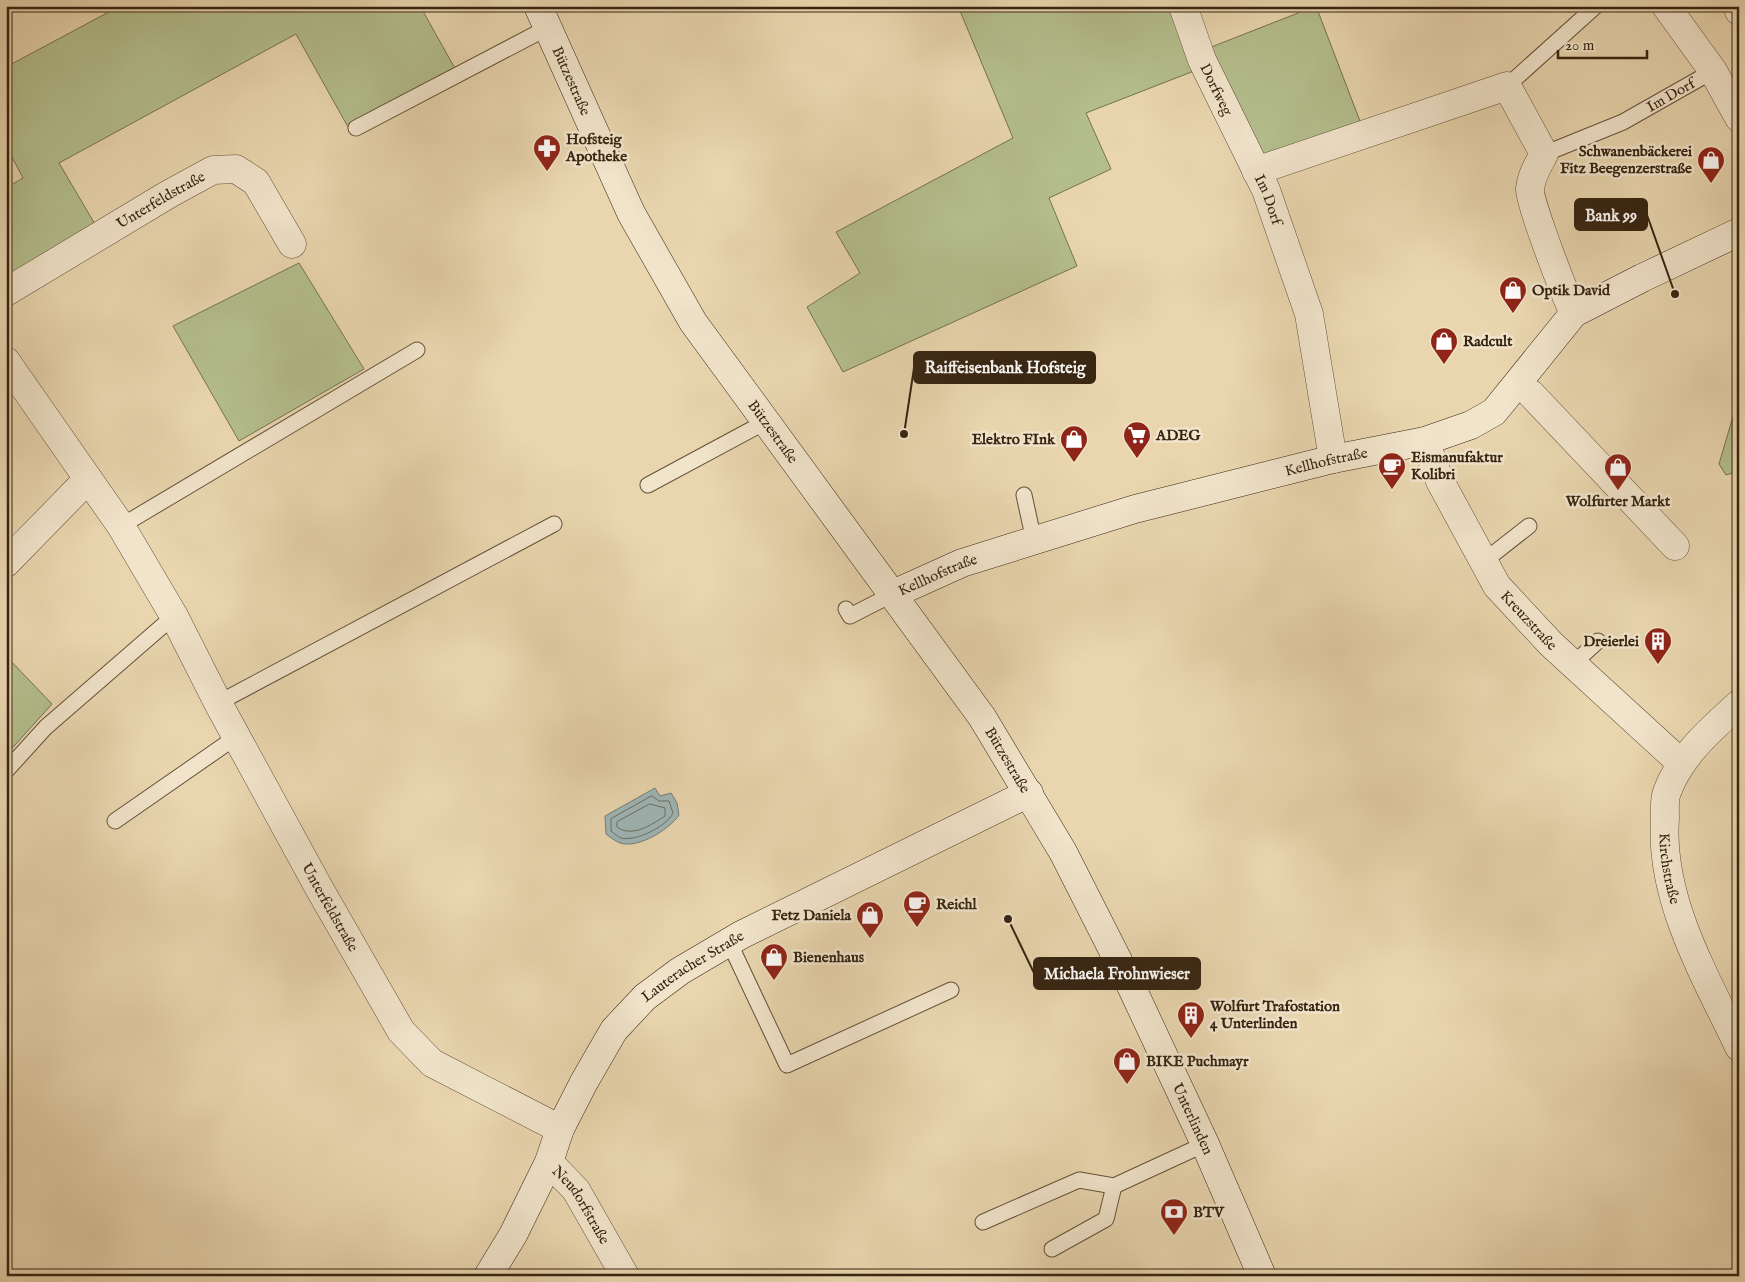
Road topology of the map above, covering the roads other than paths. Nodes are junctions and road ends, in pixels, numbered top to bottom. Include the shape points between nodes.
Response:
1 (1182, 6) edge
2 (1596, 6) edge
3 (1666, 6) edge
4 (1737, 6) edge
5 (1739, 10) edge
6 (543, 17) edge
7 (1713, 71) junction
8 (1507, 86) junction
9 (1739, 118) edge
10 (356, 128) dead end
11 (1544, 154) junction
12 (1256, 171) junction
13 (1739, 232) edge
14 (292, 244) dead end
15 (6, 292) edge
16 (1574, 313) junction
17 (417, 350) dead end
18 (6, 361) edge
19 (1531, 394) dead end
20 (767, 421) junction
21 (1425, 441) junction
22 (1333, 459) junction
23 (88, 479) junction
24 (648, 485) dead end
25 (1024, 495) dead end
26 (554, 524) dead end
27 (121, 526) junction
28 (1529, 526) dead end
29 (1034, 540) junction
30 (1675, 546) dead end
31 (1483, 562) junction
32 (6, 563) edge
33 (891, 595) junction
34 (846, 609) dead end
35 (174, 616) junction
36 (1598, 641) dead end
37 (1573, 664) junction
38 (218, 703) junction
39 (1739, 704) edge
40 (236, 737) junction
41 (1681, 763) junction
42 (6, 771) edge
43 (1029, 793) junction
44 (115, 821) dead end
45 (1051, 830) joint
46 (729, 942) junction
47 (951, 990) dead end
48 (1739, 1047) edge
49 (560, 1129) junction
50 (1205, 1144) junction
51 (549, 1162) junction
52 (1114, 1186) junction
53 (983, 1222) dead end
54 (1052, 1248) dead end
55 (488, 1276) edge
56 (625, 1276) edge
57 (1262, 1276) edge

1 - 12 street, Dorfweg via 1202,60
2 - 8 lane, Im Dorf
3 - 7 street
4 - 5 street
6 - 10 lane
6 - 20 street, Bützestraße via 643,236 693,322
7 - 9 street
7 - 11 lane, Im Dorf via 1622,122
8 - 11 street
8 - 12 street, Im Dorf
11 - 16 street via 1530,191 1564,295
12 - 22 street, Im Dorf via 1266,190 1309,314
13 - 16 street, Kellhofstraße
14 - 15 street, Unterfeldstraße via 256,182 236,169 213,170
16 - 21 street, Kellhofstraße via 1494,412 1471,425
17 - 27 lane
18 - 23 street, Unterfeldstraße
19 - 30 street
20 - 24 lane
20 - 33 street, Bützestraße
21 - 22 street, Kellhofstraße
21 - 31 street, Kreuzstraße via 1440,481
22 - 29 street, Kellhofstraße via 1135,508
23 - 27 street, Unterfeldstraße
23 - 32 street
25 - 29 lane
26 - 38 lane
27 - 35 street, Unterfeldstraße
28 - 31 lane
29 - 33 street, Kellhofstraße via 962,563
31 - 37 street, Kreuzstraße via 1497,586
33 - 34 lane via 850,616
33 - 43 street, Bützestraße via 982,717
35 - 38 street, Unterfeldstraße
35 - 42 lane via 46,727
36 - 37 lane
37 - 41 street, Kreuzstraße
38 - 40 street, Unterfeldstraße
39 - 41 street, Kirchstraße
40 - 44 lane
40 - 49 street, Unterfeldstraße via 401,1031 432,1062
41 - 48 street, Kirchstraße via 1666,793 1663,844 1669,881 1680,916
43 - 45 street, Bützestraße
43 - 46 street, Lauteracher Straße
45 - 50 street, Unterlinden via 1099,921
46 - 47 lane via 787,1065
46 - 49 street, Lauteracher Straße via 680,971 645,997 614,1030
49 - 51 street, Lauteracher Straße
50 - 52 lane
50 - 57 street, Unterlinden
51 - 55 street, Lauteracher Straße via 513,1235
51 - 56 street, Neudorfstraße via 576,1190
52 - 53 lane via 1079,1180
52 - 54 lane via 1106,1219

